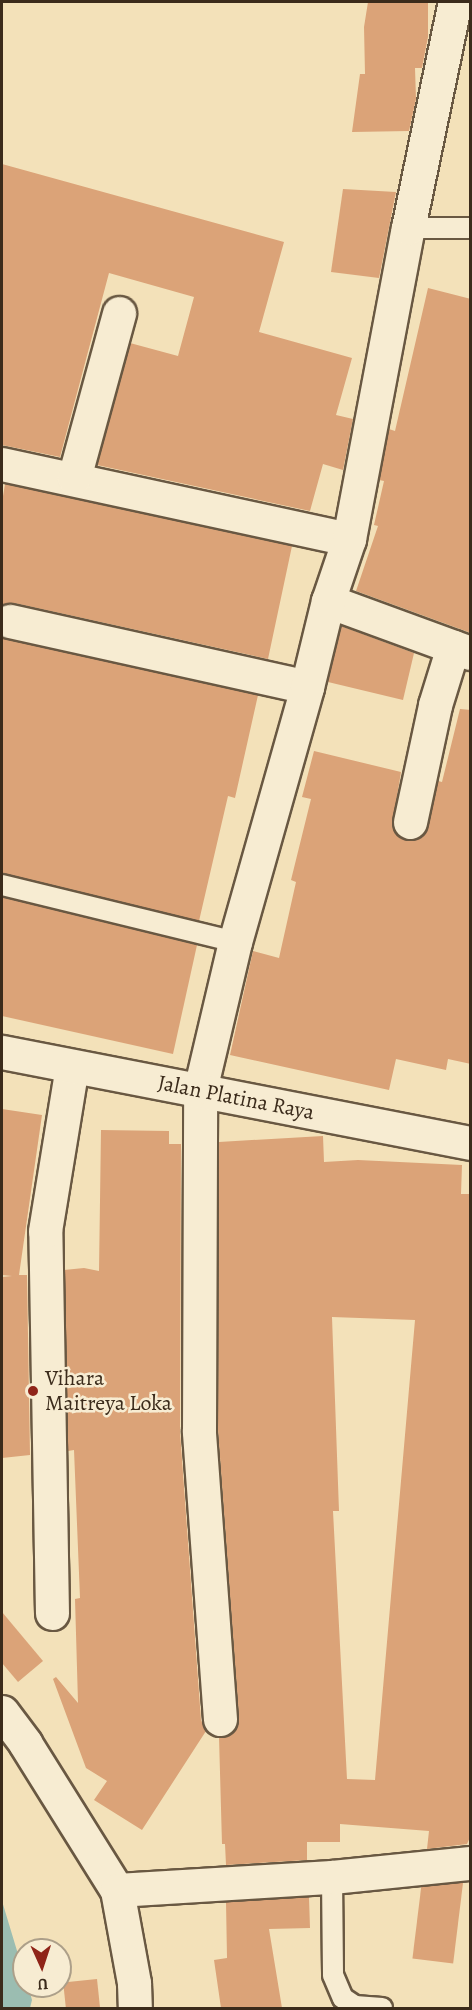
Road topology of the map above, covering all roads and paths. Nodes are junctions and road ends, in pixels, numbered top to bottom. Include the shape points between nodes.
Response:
1 (455, 2) edge
2 (408, 228) junction
3 (471, 228) edge
4 (119, 313) dead end
5 (2, 464) edge
6 (74, 478) junction
7 (349, 539) junction
8 (328, 601) junction
9 (10, 621) dead end
10 (462, 650) edge
11 (308, 687) junction
12 (410, 822) dead end
13 (2, 885) edge
14 (235, 942) junction
15 (2, 1052) edge
16 (72, 1066) junction
17 (200, 1090) junction
18 (471, 1143) edge
19 (52, 1613) dead end
20 (2, 1712) edge
21 (220, 1719) dead end
22 (471, 1863) edge
23 (332, 1877) junction
24 (117, 1890) junction
25 (135, 2008) edge
26 (382, 2008) edge

1 - 2 street
2 - 3 lane
2 - 7 street
4 - 6 street
5 - 6 street
6 - 7 street
7 - 8 street
8 - 10 street
8 - 11 street
9 - 11 street
10 - 12 street via 435,705
11 - 14 street
13 - 14 lane
14 - 17 street
15 - 16 street, Jalan Platina Raya
16 - 17 street, Jalan Platina Raya
16 - 19 street via 45,1231
17 - 18 street, Jalan Platina Raya
17 - 21 street via 199,1431
20 - 24 street
22 - 23 street
23 - 24 street
23 - 26 lane via 333,1975 343,1998 355,2006
24 - 25 street

